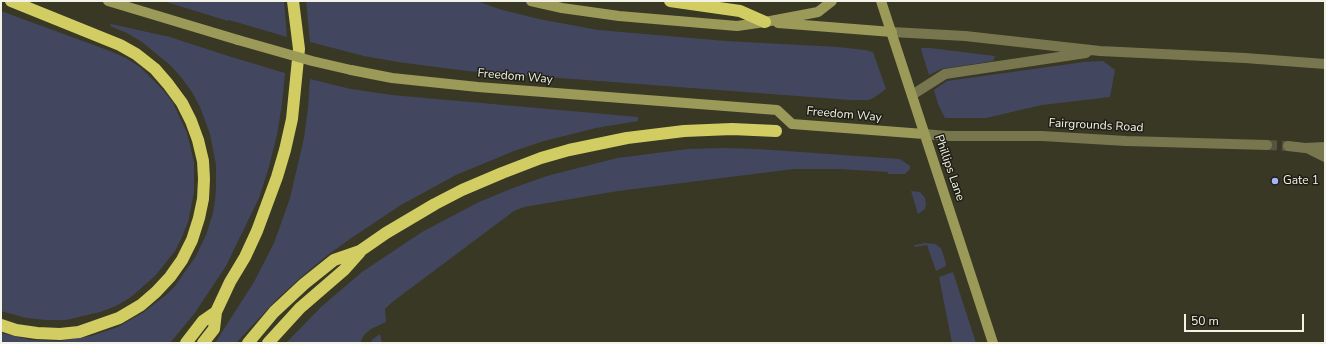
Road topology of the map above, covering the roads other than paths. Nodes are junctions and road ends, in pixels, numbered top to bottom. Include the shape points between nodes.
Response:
1 (11, 1) edge
2 (108, 1) edge
3 (293, 1) edge
4 (531, 1) edge
5 (670, 1) edge
6 (832, 1) edge
7 (881, 1) edge
8 (766, 22) junction
9 (892, 32) junction
10 (1100, 51) junction
11 (1325, 64) edge
12 (912, 95) junction
13 (792, 124) junction
14 (776, 131) joint
15 (924, 134) junction
16 (1267, 145) tunnel mouth
17 (1288, 146) tunnel mouth
18 (1325, 147) edge
19 (1305, 148) junction
20 (1325, 157) edge
21 (360, 251) junction
22 (216, 312) junction
23 (1, 325) edge
24 (186, 343) edge
25 (203, 343) edge
26 (248, 343) edge
27 (268, 343) edge
28 (993, 343) edge

1 - 23 highway via 120,45 155,69 182,103 191,121 203,162 204,179 203,199 192,240 170,277 141,305 119,318 79,332 37,333
2 - 13 main road, Freedom Way, bridge via 312,61 392,78 777,110
3 - 22 highway via 299,49 292,119 285,150 278,177 257,231
4 - 8 main road via 619,16 737,26
5 - 8 highway via 740,11
6 - 8 main road via 818,12
7 - 9 main road, Phillips Lane
8 - 9 main road
9 - 10 street via 965,36
9 - 12 main road, Phillips Lane
10 - 11 street
10 - 12 street via 945,74
12 - 15 main road, Phillips Lane
13 - 14 main road
13 - 15 main road, Freedom Way
14 - 21 highway via 684,131 627,138 541,158 462,190 413,216
15 - 16 street, Fairgrounds Road
15 - 28 main road, Phillips Lane
17 - 19 street
18 - 19 street
19 - 20 street
21 - 26 highway via 334,260 304,284 274,312
21 - 27 highway via 344,270 300,308
22 - 24 highway via 203,321
22 - 25 highway via 214,329

